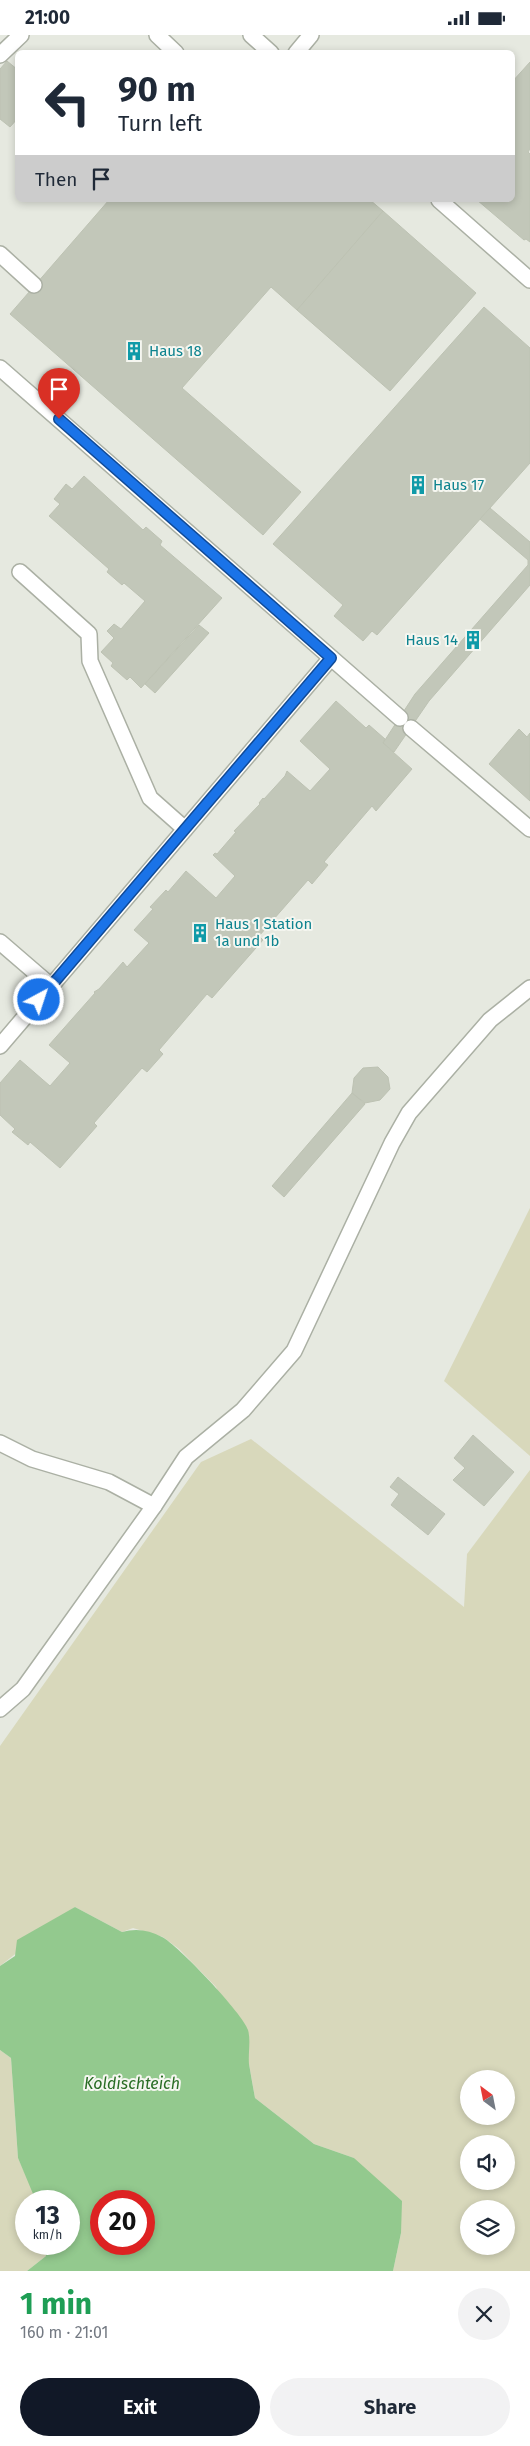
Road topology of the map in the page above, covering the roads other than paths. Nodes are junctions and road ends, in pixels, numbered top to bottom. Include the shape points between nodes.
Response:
1 (21, 35) edge
2 (157, 35) edge
3 (251, 35) edge
4 (311, 35) edge
5 (173, 50) edge
6 (268, 50) edge
7 (298, 50) edge
8 (0, 55) edge
9 (441, 202) edge
10 (0, 254) edge
11 (530, 281) edge
12 (34, 285) dead end
13 (0, 368) edge
14 (20, 573) dead end
15 (331, 658) junction
16 (185, 829) junction
17 (530, 829) edge
18 (0, 942) edge
19 (51, 986) junction
20 (530, 988) edge
21 (0, 1046) edge
22 (0, 1443) edge
23 (154, 1506) junction
24 (0, 1709) edge

1 - 8 lane
2 - 5 lane
3 - 6 lane
4 - 7 lane
9 - 11 lane
10 - 12 lane
13 - 15 lane
14 - 16 lane via 88,635 90,661 150,798
15 - 16 lane
15 - 17 lane
16 - 19 lane
18 - 19 lane
19 - 21 lane
20 - 23 lane via 490,1020 410,1113 392,1143 294,1351 242,1410 186,1457
22 - 23 lane via 32,1459 110,1482
23 - 24 lane via 23,1689

